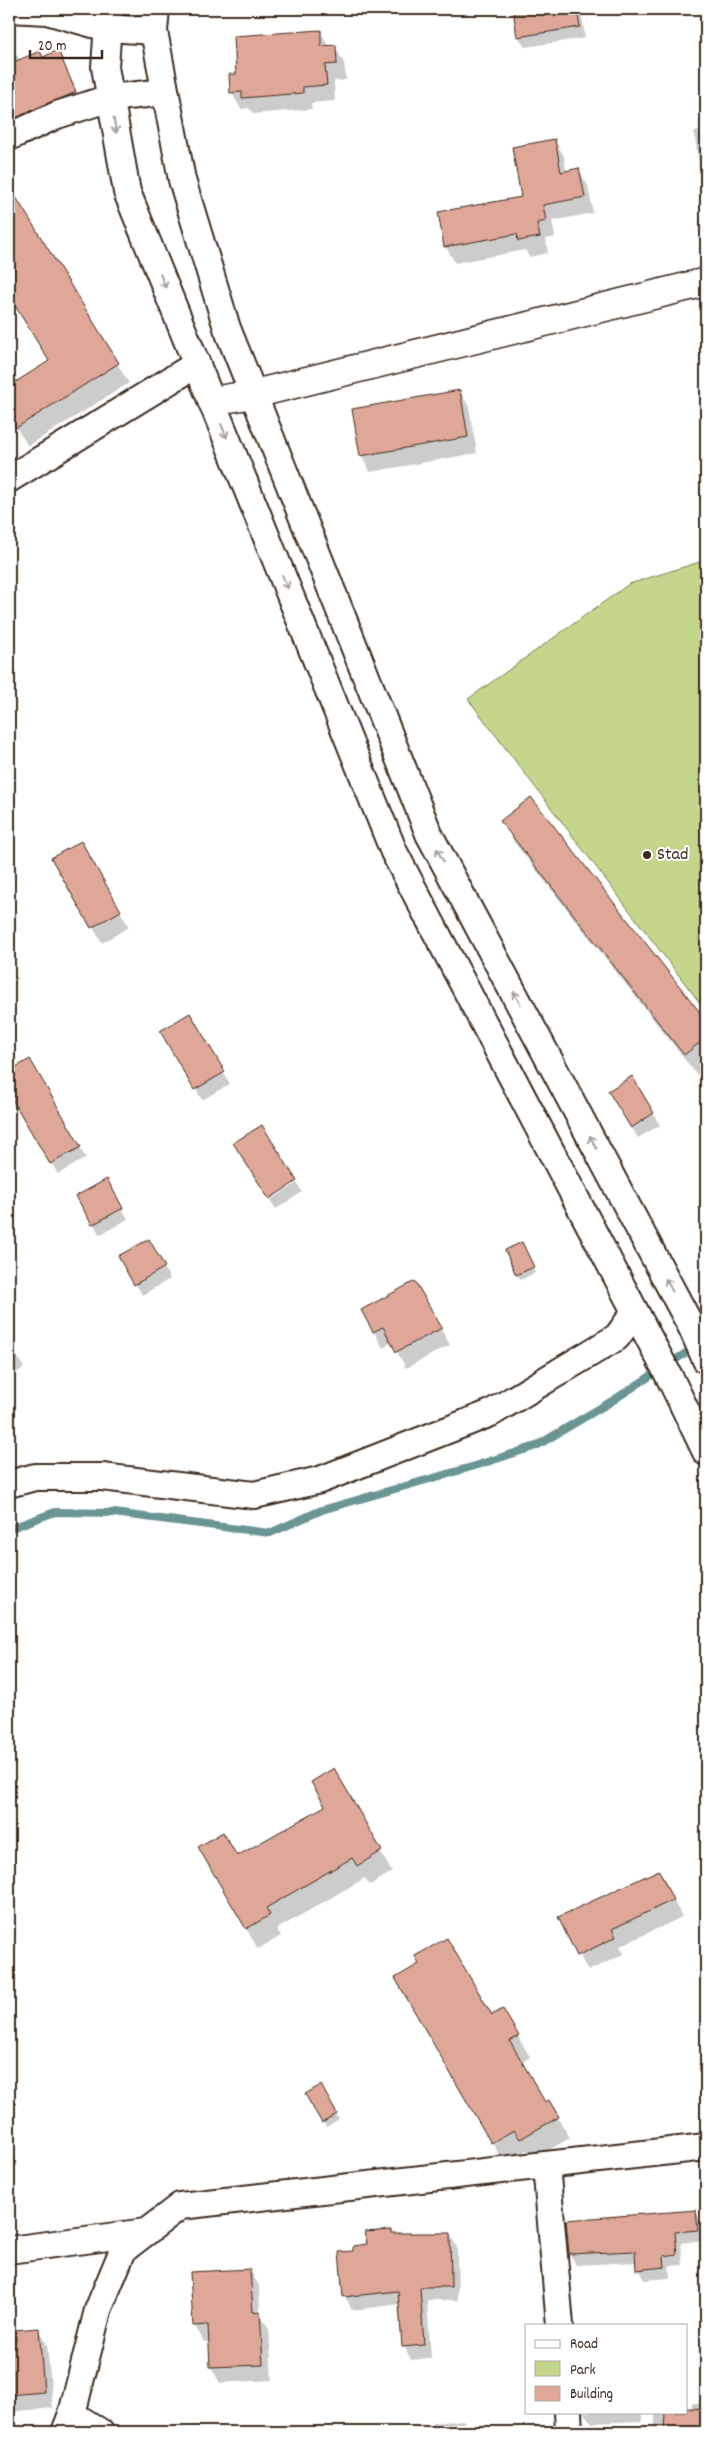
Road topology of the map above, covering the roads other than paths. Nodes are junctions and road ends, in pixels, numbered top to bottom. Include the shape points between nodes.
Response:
1 (9, 9) edge
2 (108, 18) edge
3 (155, 20) edge
4 (165, 92) junction
5 (110, 98) junction
6 (9, 137) edge
7 (706, 282) edge
8 (197, 364) junction
9 (254, 394) junction
10 (212, 401) junction
11 (9, 478) edge
12 (635, 1312) junction
13 (706, 1360) edge
14 (706, 1452) edge
15 (9, 1484) edge
16 (706, 2147) edge
17 (546, 2165) junction
18 (147, 2232) junction
19 (9, 2250) edge
20 (560, 2324) edge
21 (568, 2414) edge
22 (68, 2423) edge
23 (100, 2432) edge
24 (570, 2432) edge

1 - 2 street
2 - 3 street
2 - 5 street via 104,67
3 - 4 street
4 - 5 street
4 - 9 street via 182,180 227,328
5 - 6 street via 57,115
5 -> 8 street via 127,192
7 - 9 main road
8 - 10 street
8 - 11 street
9 - 10 main road
13 -> 9 street via 692,1328 429,834
10 -> 12 street via 394,852
12 - 14 street
12 - 15 street via 617,1336 490,1413 320,1480 254,1495 102,1477 36,1477
16 - 17 street
17 - 18 street via 180,2206
17 - 20 street
18 - 19 street
18 - 22 street via 123,2250 98,2310
21 - 24 street
22 - 23 street

